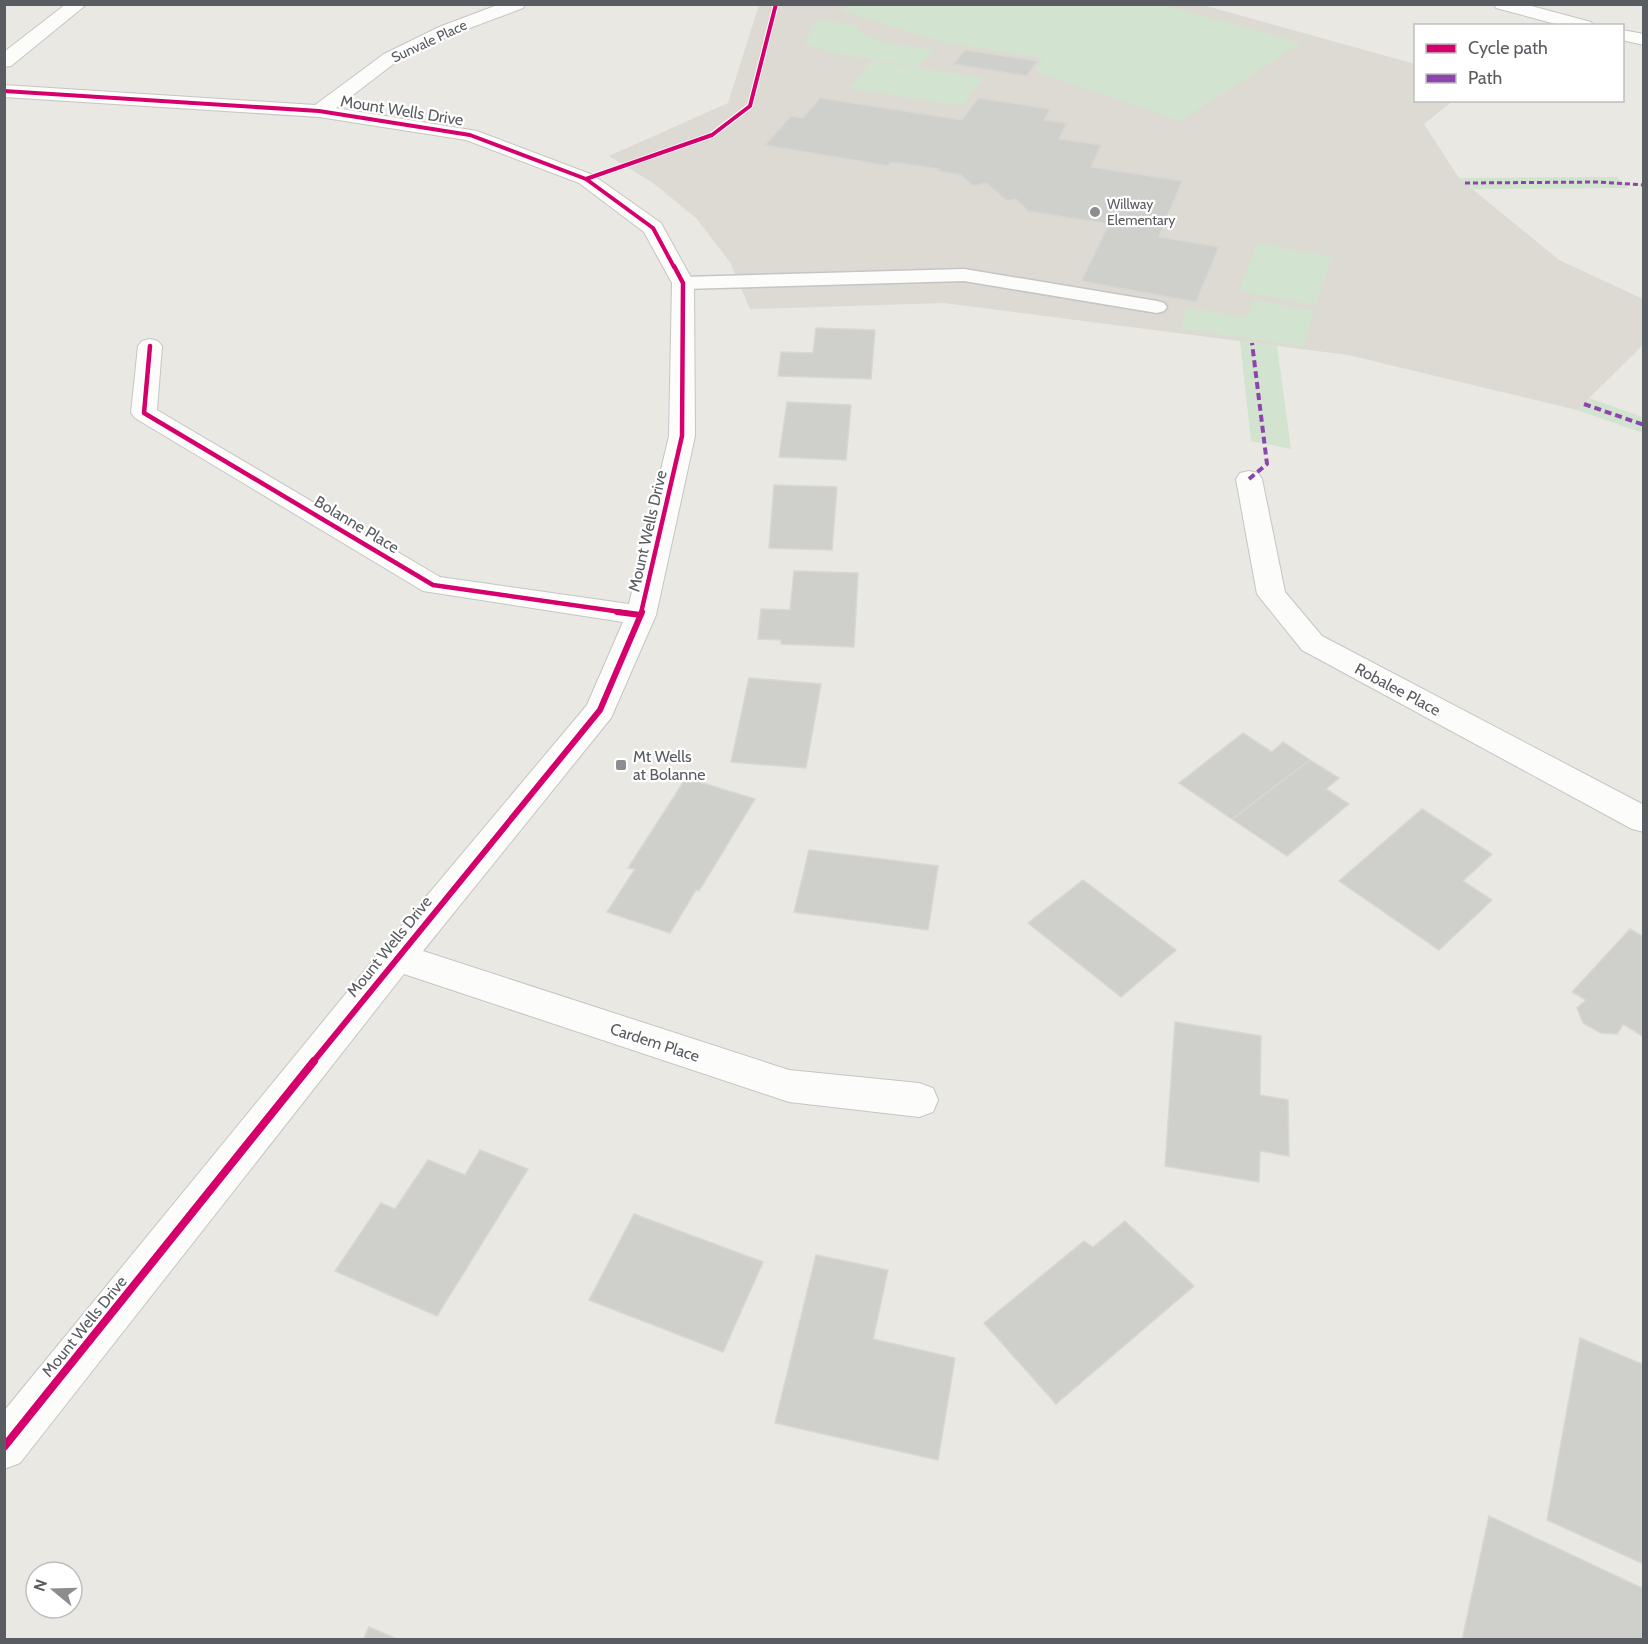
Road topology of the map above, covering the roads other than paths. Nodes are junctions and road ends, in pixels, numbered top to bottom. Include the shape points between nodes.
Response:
1 (79, 4) edge
2 (517, 4) edge
3 (1502, 4) edge
4 (1577, 24) edge
5 (1624, 35) edge
6 (1644, 40) edge
7 (4, 62) edge
8 (4, 91) edge
9 (319, 111) junction
10 (683, 283) junction
11 (1157, 307) dead end
12 (150, 346) dead end
13 (1249, 479) dead end
14 (641, 615) junction
15 (1644, 820) edge
16 (396, 957) junction
17 (919, 1100) dead end
18 (4, 1447) edge

1 - 7 street
2 - 9 street, Sunvale Place via 445,31 390,58
3 - 4 street
5 - 6 street
8 - 9 street, Mount Wells Drive
9 - 10 street, Mount Wells Drive via 470,135 586,179 653,228
10 - 11 lane via 964,275
10 - 14 street, Mount Wells Drive via 682,436
12 - 14 street, Bolanne Place via 144,413 433,585
13 - 15 street, Robalee Place via 1271,594 1312,643
14 - 16 street, Mount Wells Drive via 600,710
16 - 17 street, Cardem Place via 789,1086
16 - 18 street, Mount Wells Drive

